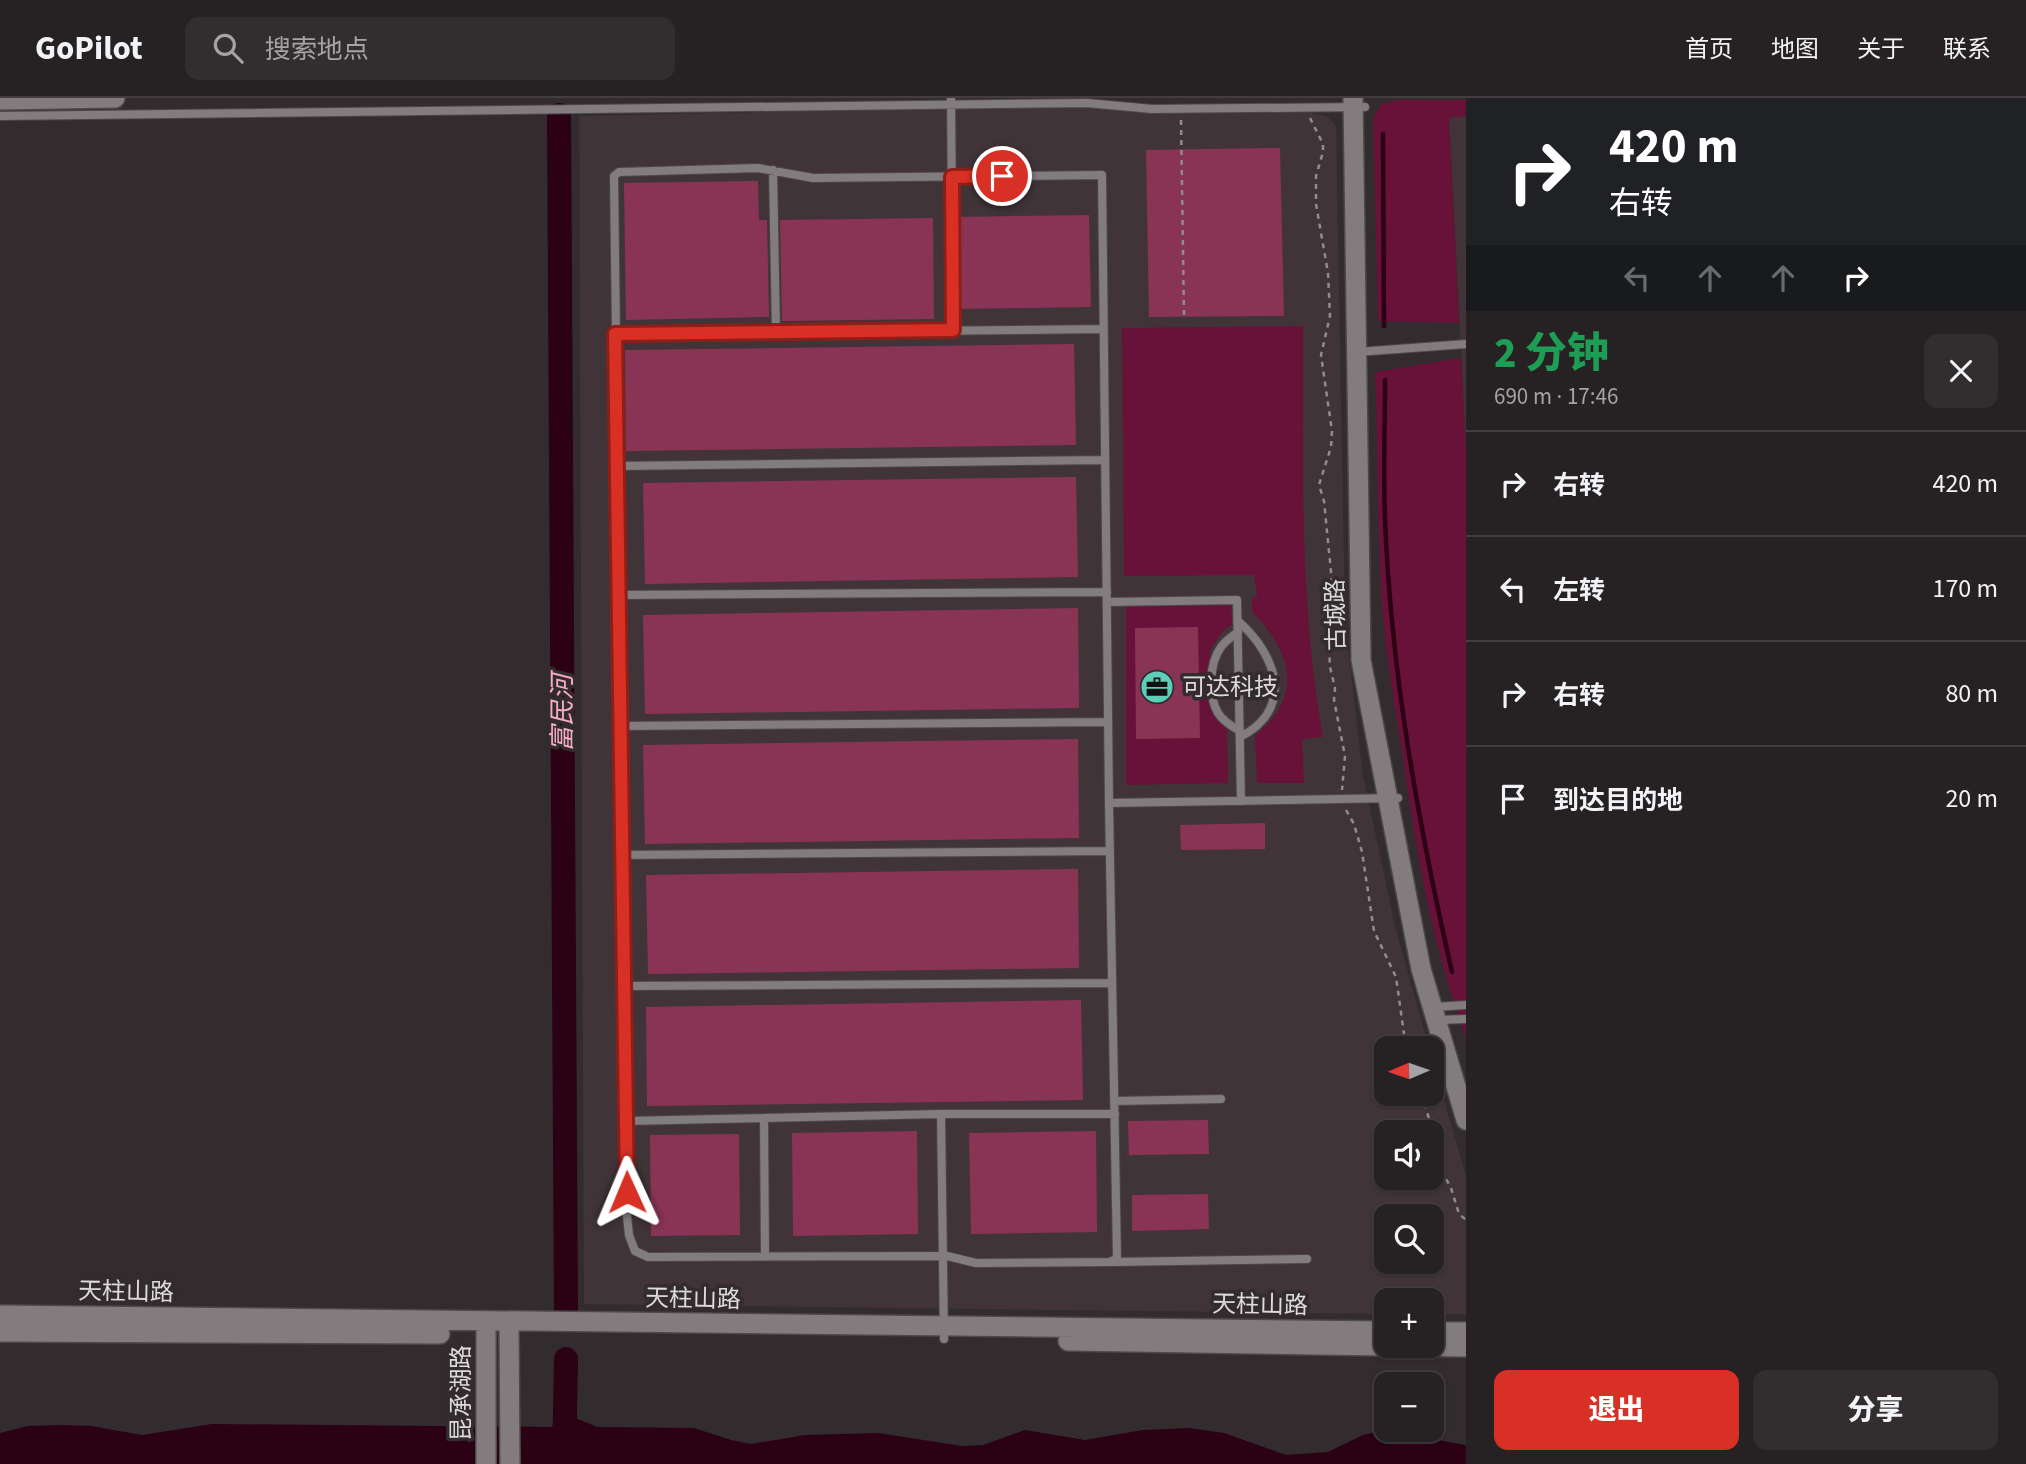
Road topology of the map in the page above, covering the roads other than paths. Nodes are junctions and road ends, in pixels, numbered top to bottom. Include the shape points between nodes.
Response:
1 (115, 98) edge
2 (0, 100) edge
3 (951, 101) edge
4 (1359, 102) edge
5 (0, 116) edge
6 (773, 170) junction
7 (952, 177) junction
8 (1104, 329) junction
9 (953, 330) junction
10 (776, 332) junction
11 (615, 334) junction
12 (1466, 344) edge
13 (1362, 351) junction
14 (1105, 460) junction
15 (617, 466) junction
16 (1107, 592) junction
17 (619, 595) junction
18 (1107, 602) junction
19 (1238, 621) junction
20 (1238, 632) junction
21 (1108, 722) junction
22 (621, 726) junction
23 (1240, 734) junction
24 (1392, 798) junction
25 (1241, 801) junction
26 (1109, 803) junction
27 (1110, 851) junction
28 (622, 855) junction
29 (1112, 982) junction
30 (624, 986) junction
31 (1466, 1005) edge
32 (1439, 1014) junction
33 (1466, 1019) edge
34 (1466, 1086) edge
35 (1221, 1099) dead end
36 (1115, 1101) junction
37 (941, 1114) junction
38 (1115, 1114) junction
39 (764, 1118) junction
40 (1466, 1119) edge
41 (626, 1121) junction
42 (943, 1255) junction
43 (765, 1256) junction
44 (1307, 1259) dead end
45 (1109, 1262) junction
46 (0, 1315) edge
47 (486, 1327) junction
48 (509, 1328) junction
49 (1374, 1331) edge
50 (0, 1332) edge
51 (1444, 1332) edge
52 (1466, 1332) edge
53 (944, 1333) junction
54 (1374, 1346) edge
55 (1444, 1347) edge
56 (1466, 1347) edge
57 (486, 1464) edge
58 (510, 1464) edge

1 - 2 street
3 - 4 lane via 1152,109
3 - 5 lane
3 - 7 lane
4 - 13 street, 古城路
6 - 7 lane via 813,178
6 - 10 lane
6 - 11 lane via 619,172 614,176
7 - 8 lane via 1102,175
7 - 9 lane
8 - 9 lane
8 - 14 lane
9 - 10 lane
10 - 11 lane
11 - 15 lane
12 - 13 lane
13 - 24 street, 古城路 via 1371,658
14 - 15 lane
14 - 16 lane
15 - 17 lane
16 - 17 lane
16 - 18 lane
17 - 22 lane
18 - 19 lane via 1237,600
18 - 21 lane
19 - 20 lane
19 - 23 lane via 1260,643 1275,681 1264,720
20 - 23 lane
20 - 23 lane via 1225,642 1213,663 1212,691 1219,714
21 - 22 lane
21 - 26 lane
22 - 28 lane
23 - 25 lane
24 - 25 lane
24 - 32 street, 古城路
25 - 26 lane
26 - 27 lane
27 - 28 lane
27 - 29 lane
28 - 30 lane
29 - 30 lane
29 - 36 lane
30 - 41 lane
31 - 32 lane
32 - 33 lane
32 - 34 street, 古城路
32 - 40 street, 古城路
35 - 36 lane
36 - 38 lane
37 - 38 lane
37 - 39 lane
37 - 42 lane
38 - 45 lane via 1118,1252 1117,1259
39 - 41 lane
39 - 43 lane
41 - 43 lane via 627,1216 635,1251 648,1257
42 - 43 lane
42 - 45 lane via 976,1263
42 - 53 lane
44 - 45 lane
46 - 47 street, 天柱山路
47 - 48 street, 天柱山路
47 - 50 street, 天柱山路
47 - 57 street, 昆承湖路
48 - 53 street, 天柱山路
48 - 58 street, 昆承湖路
49 - 53 street, 天柱山路
51 - 52 street
53 - 54 street, 天柱山路
55 - 56 street

